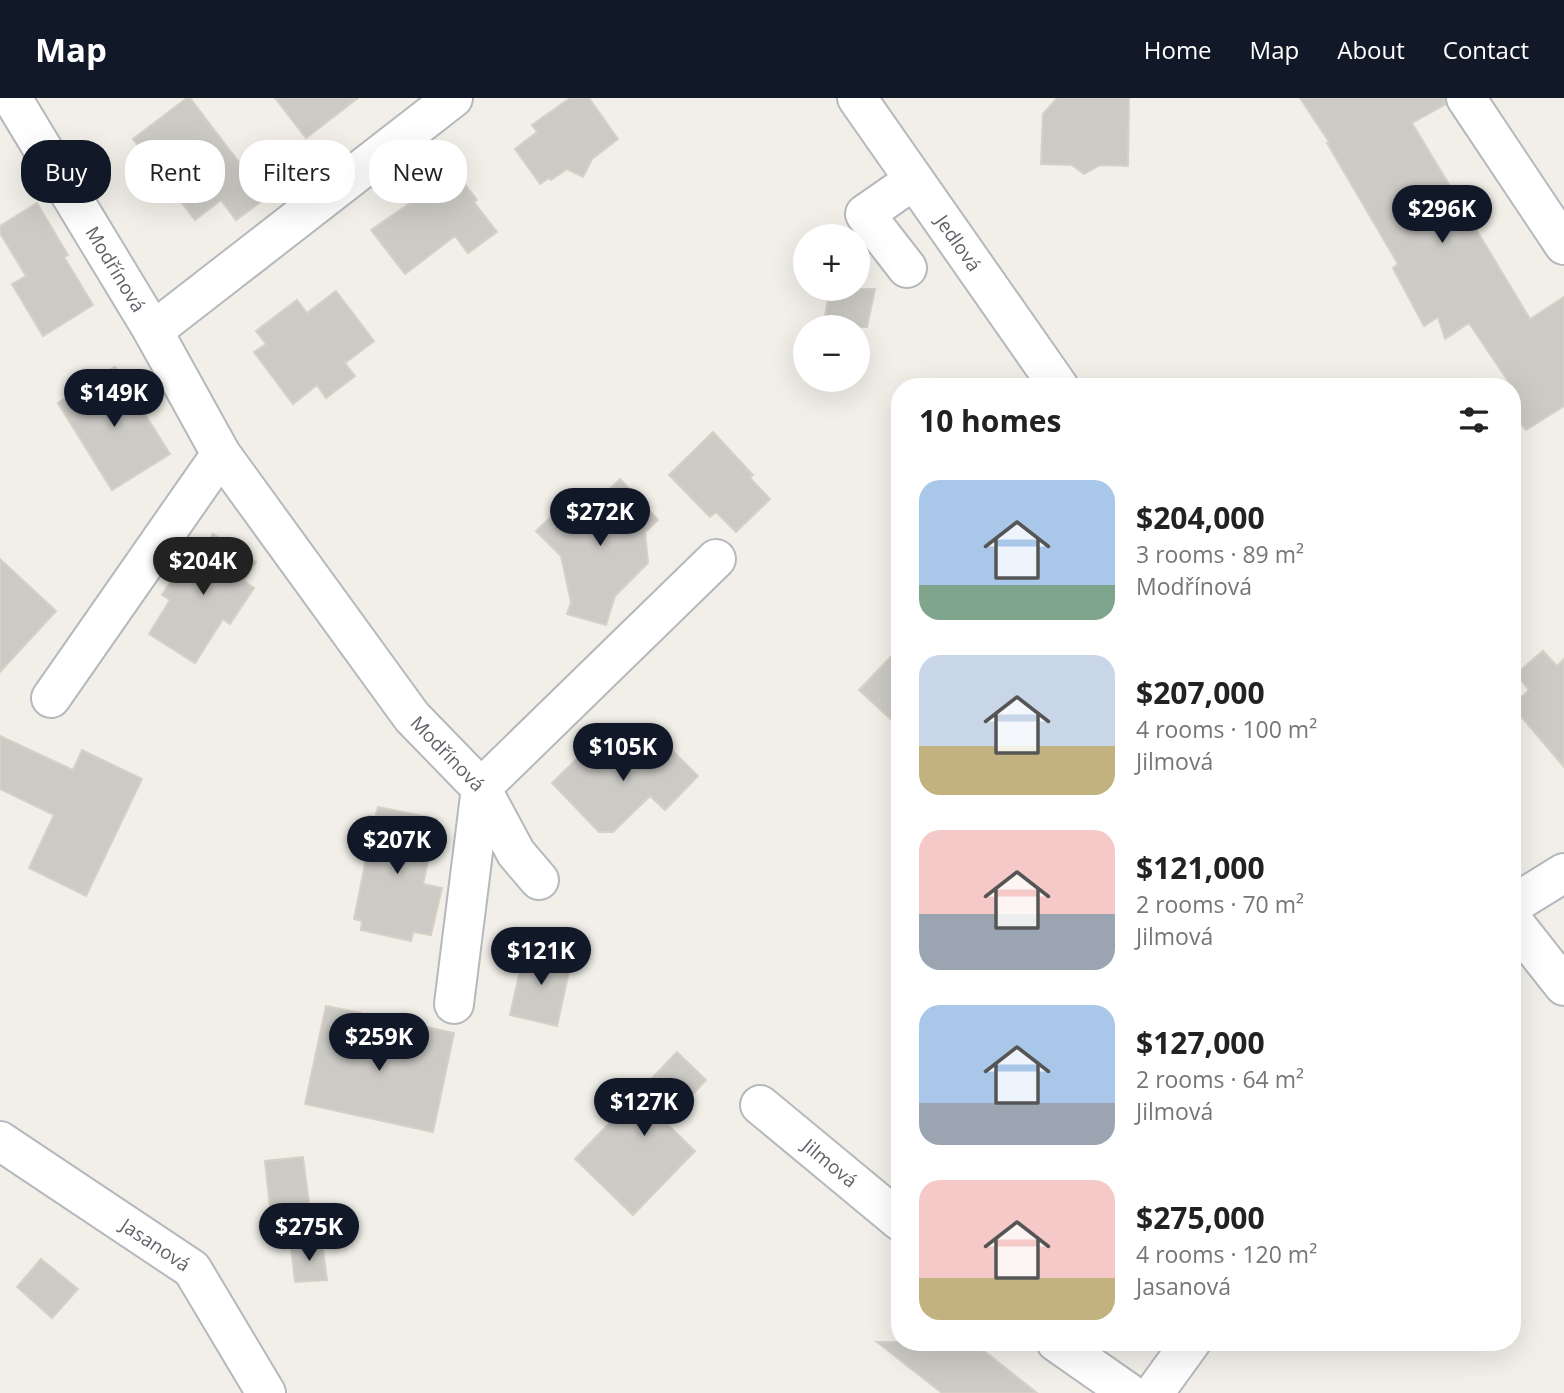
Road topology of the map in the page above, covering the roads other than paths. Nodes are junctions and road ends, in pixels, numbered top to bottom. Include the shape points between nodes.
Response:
1 (12, 98) edge
2 (453, 98) edge
3 (857, 98) edge
4 (1466, 98) edge
5 (914, 180) junction
6 (1564, 245) edge
7 (906, 268) dead end
8 (153, 331) junction
9 (1053, 378) edge
10 (221, 454) junction
11 (716, 559) dead end
12 (51, 698) dead end
13 (481, 788) junction
14 (1564, 873) edge
15 (539, 880) dead end
16 (1521, 899) edge
17 (1521, 931) edge
18 (1564, 986) edge
19 (454, 1004) dead end
20 (760, 1105) dead end
21 (0, 1141) edge
22 (891, 1214) edge
23 (1069, 1351) edge
24 (1184, 1351) edge
25 (266, 1393) edge
26 (1129, 1393) edge
27 (1154, 1393) edge

1 - 8 street, Modřínová
2 - 8 street, Modřínová
3 - 5 street, Jedlová
4 - 6 street
5 - 7 street via 865,215
5 - 9 street, Jedlová
8 - 10 street, Modřínová
10 - 12 street
10 - 13 street, Modřínová via 412,717
11 - 13 street, Modřínová
13 - 15 street via 516,853
13 - 19 street
14 - 16 street
17 - 18 street
20 - 22 street, Jilmová
21 - 25 street, Jasanová via 192,1269
23 - 26 street
24 - 27 street

